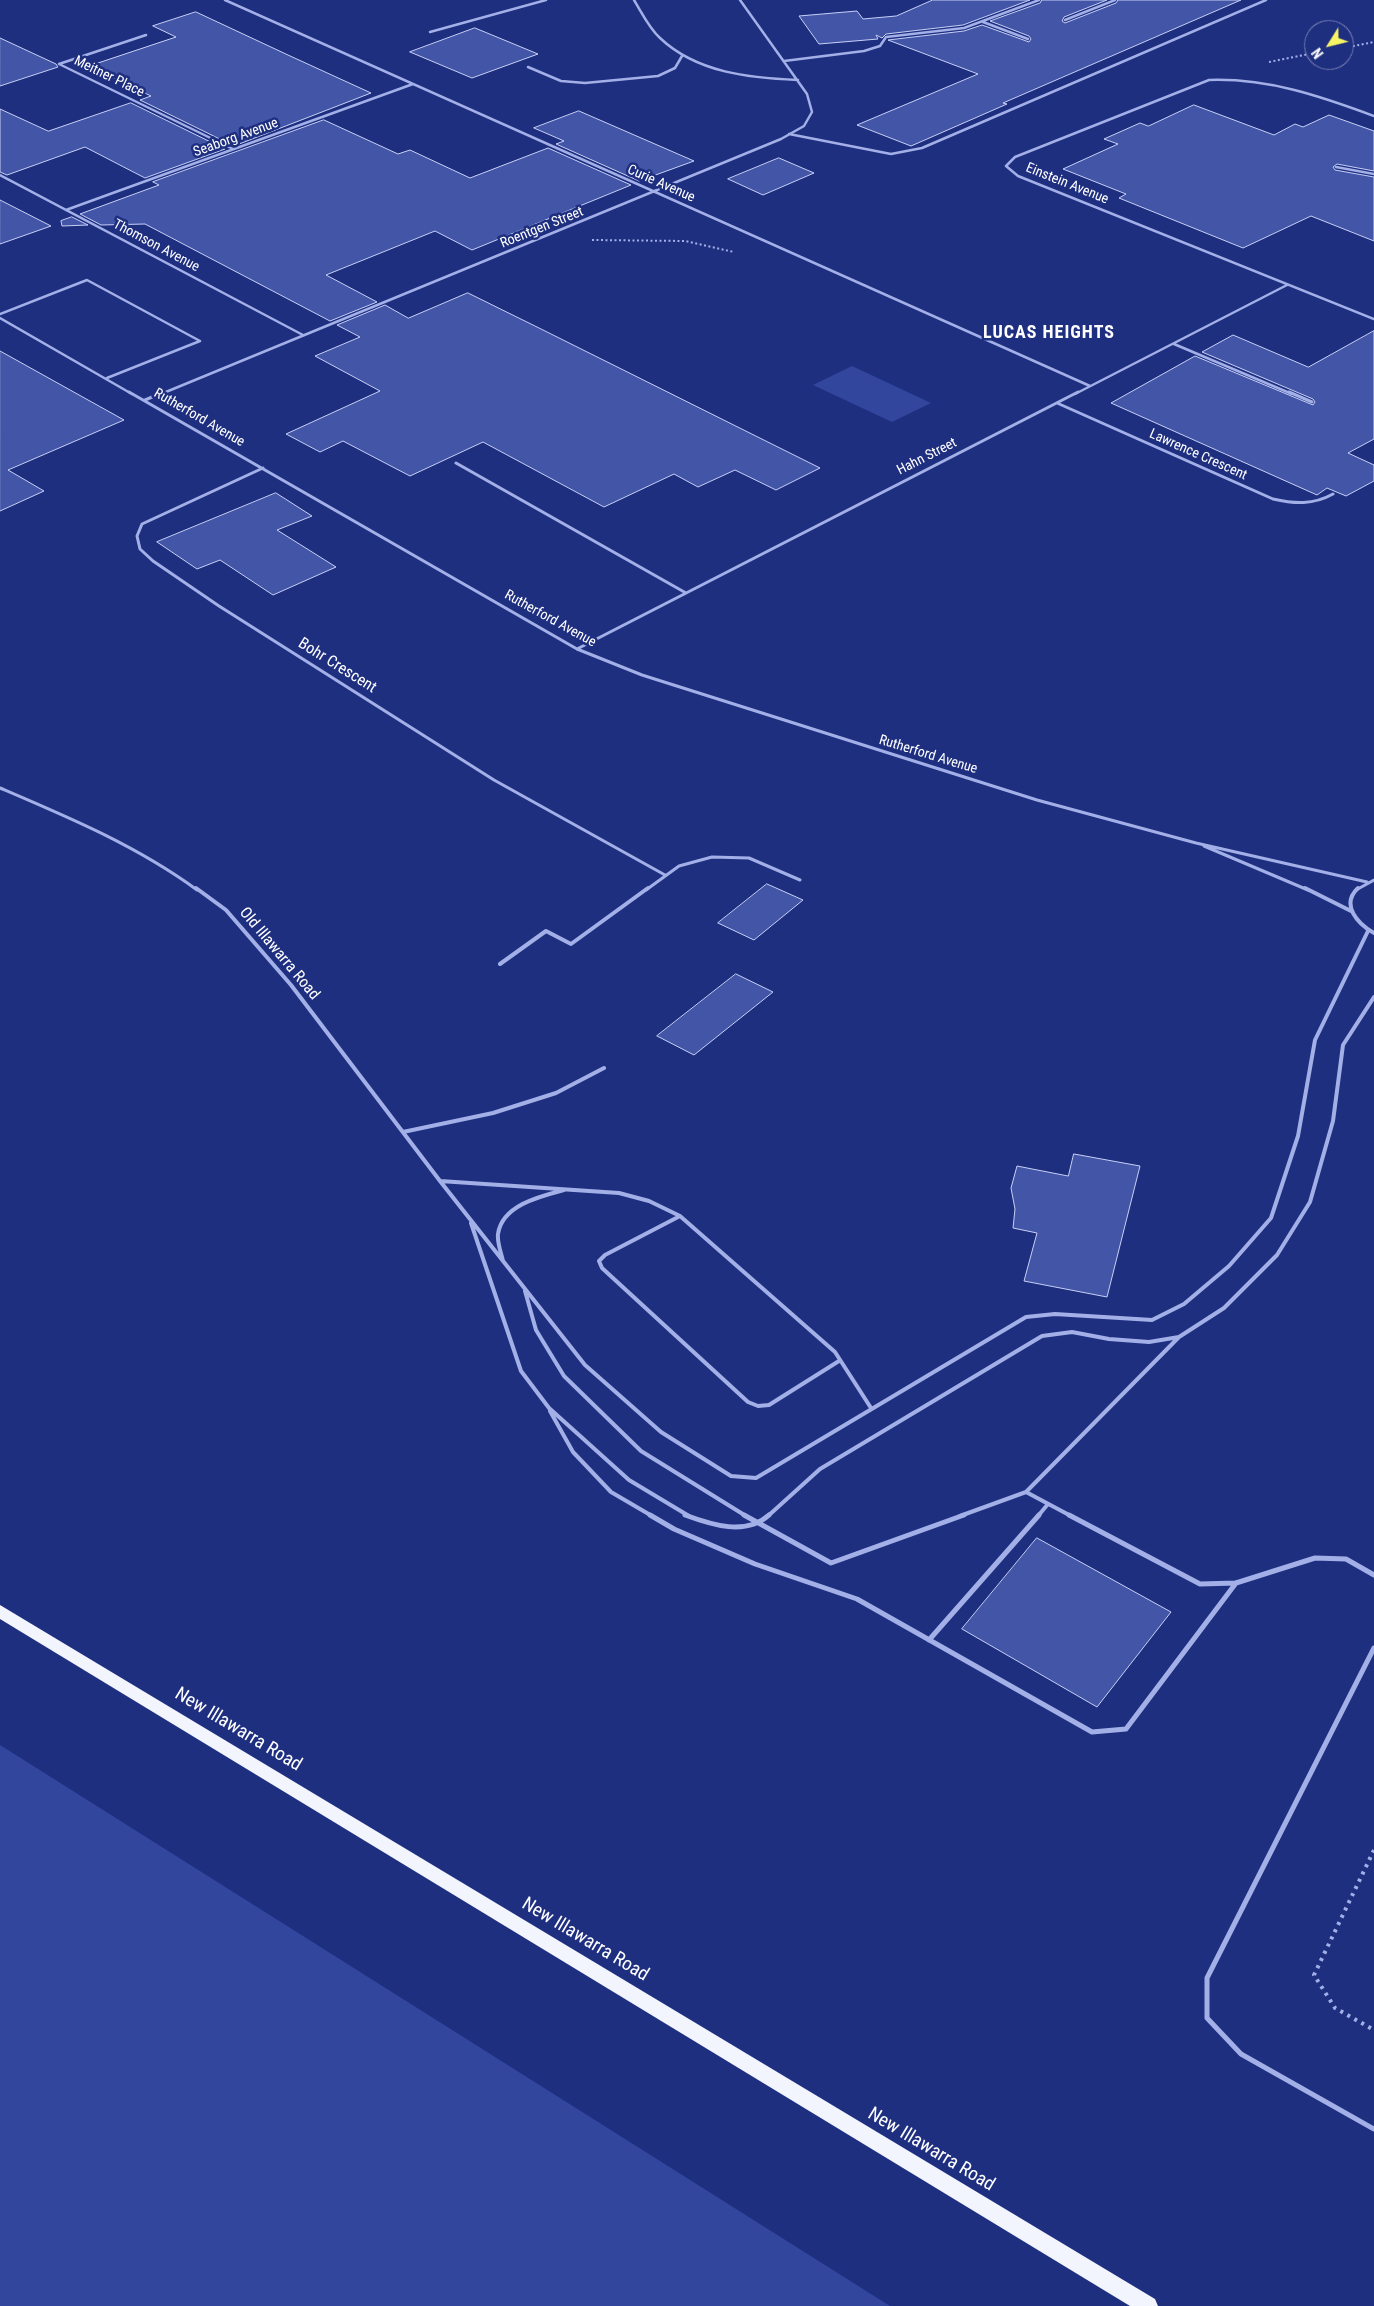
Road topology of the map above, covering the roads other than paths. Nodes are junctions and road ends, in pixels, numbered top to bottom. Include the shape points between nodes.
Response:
1 (225, 0) edge
2 (546, 0) edge
3 (634, 0) edge
4 (740, 0) edge
5 (1039, 0) edge
6 (1116, 0) edge
7 (1266, 0) edge
8 (1065, 20) dead end
9 (983, 22) junction
10 (430, 32) dead end
11 (146, 35) dead end
12 (1028, 39) dead end
13 (682, 56) junction
14 (784, 61) junction
15 (528, 67) dead end
16 (798, 80) junction
17 (413, 84) junction
18 (1374, 116) edge
19 (790, 134) junction
20 (233, 150) junction
21 (1336, 167) dead end
22 (1374, 174) edge
23 (0, 175) edge
24 (655, 192) junction
25 (66, 210) junction
26 (1287, 285) junction
27 (0, 314) edge
28 (0, 318) edge
29 (1374, 319) edge
30 (303, 335) junction
31 (1174, 344) junction
32 (107, 378) junction
33 (1090, 386) junction
34 (145, 400) junction
35 (1312, 402) dead end
36 (1057, 403) junction
37 (456, 463) dead end
38 (263, 468) junction
39 (1333, 494) dead end
40 (686, 593) junction
41 (576, 649) junction
42 (0, 788) edge
43 (1196, 843) junction
44 (665, 875) junction
45 (800, 880) dead end
46 (1374, 880) edge
47 (1367, 882) junction
48 (1351, 911) junction
49 (1368, 931) junction
50 (1374, 933) edge
51 (500, 964) dead end
52 (1374, 997) edge
53 (604, 1068) dead end
54 (403, 1132) junction
55 (440, 1182) junction
56 (568, 1189) junction
57 (680, 1216) junction
58 (469, 1219) junction
59 (503, 1261) junction
60 (524, 1288) junction
61 (1179, 1337) junction
62 (840, 1361) junction
63 (548, 1408) junction
64 (871, 1408) junction
65 (1026, 1492) junction
66 (1048, 1504) junction
67 (759, 1524) junction
68 (1374, 1575) edge
69 (1236, 1583) junction
70 (0, 1611) edge
71 (930, 1640) junction
72 (1374, 1648) edge
73 (1374, 2129) edge
74 (1148, 2306) edge

1 - 17 lane, Curie Avenue
2 - 10 lane
3 - 13 lane via 659,38
4 - 14 lane, Roentgen Street
5 - 9 lane
6 - 8 lane
7 - 19 lane via 922,148 891,154
9 - 12 lane
9 - 14 lane via 964,28 886,37 880,46 864,51
11 - 20 lane, Meitner Place via 59,64
13 - 15 lane via 675,68 658,76 585,83 561,81
13 - 16 lane via 713,68 768,80
14 - 16 lane, Roentgen Street
16 - 19 lane, Roentgen Street via 807,94 812,112 804,126
17 - 20 lane, Seaborg Avenue
17 - 24 lane, Curie Avenue
18 - 26 lane, Einstein Avenue via 1262,80 1209,80 1015,157 1006,166 1018,176
19 - 24 lane, Roentgen Street
20 - 25 lane, Seaborg Avenue
21 - 22 lane
23 - 25 lane, Thomson Avenue
24 - 30 lane, Roentgen Street
24 - 33 lane, Curie Avenue
25 - 30 lane, Thomson Avenue
26 - 29 lane, Einstein Avenue
26 - 31 lane, Hahn Street
27 - 32 lane via 86,280 200,341
28 - 32 lane, Rutherford Avenue
30 - 34 lane, Roentgen Street
31 - 33 lane, Hahn Street
31 - 35 lane
32 - 34 lane, Rutherford Avenue
33 - 36 lane, Hahn Street
34 - 38 lane, Rutherford Avenue
36 - 39 lane, Lawrence Crescent via 1273,499 1299,505 1320,502
36 - 40 lane, Hahn Street
37 - 40 lane
38 - 41 lane, Rutherford Avenue
38 - 44 lane, Bohr Crescent via 142,524 137,536 140,549 219,606 494,780
40 - 41 lane, Hahn Street
41 - 43 lane, Rutherford Avenue via 642,676 836,738 1037,800
42 - 54 lane, Old Illawarra Road via 79,822 170,870 226,910 291,985
43 - 47 lane, Rutherford Avenue
43 - 48 lane, Rutherford Avenue via 1319,894
44 - 45 lane via 679,866 712,857 749,858
44 - 51 lane via 571,944 546,932
46 - 47 lane
47 - 48 lane via 1352,894 1349,902
48 - 49 lane
49 - 50 lane
49 - 64 lane, Old Illawarra Road via 1315,1040 1298,1136 1271,1218 1229,1266 1184,1304 1152,1320 1055,1314 1026,1317
52 - 61 lane via 1343,1046 1333,1121 1310,1202 1277,1255 1224,1308
53 - 54 lane via 556,1093 493,1113
54 - 55 lane, Old Illawarra Road
55 - 56 lane
55 - 58 lane, Old Illawarra Road
56 - 57 lane via 619,1193 649,1201
56 - 59 lane via 530,1200 507,1215 498,1233
57 - 62 lane via 835,1352
57 - 62 lane via 605,1255 599,1260 602,1268 748,1402 758,1406 769,1405
58 - 59 lane, Old Illawarra Road
58 - 63 lane via 521,1371
59 - 60 lane, Old Illawarra Road
60 - 64 lane, Old Illawarra Road via 585,1365 661,1432 730,1476 756,1478
60 - 67 lane via 536,1330 564,1376 641,1451
61 - 65 lane
61 - 67 lane via 1150,1342 1072,1332 1042,1336 820,1469
62 - 64 lane
63 - 67 lane via 629,1480 686,1515 720,1527
63 - 71 lane via 573,1452 611,1492 674,1529 755,1564 857,1599
65 - 66 lane
65 - 67 lane via 831,1563
66 - 69 lane via 1200,1584
66 - 71 lane
68 - 69 lane via 1346,1559 1315,1558
69 - 71 lane via 1126,1728 1092,1732
70 - 74 highway, New Illawarra Road
72 - 73 lane via 1207,1978 1207,2018 1241,2054

